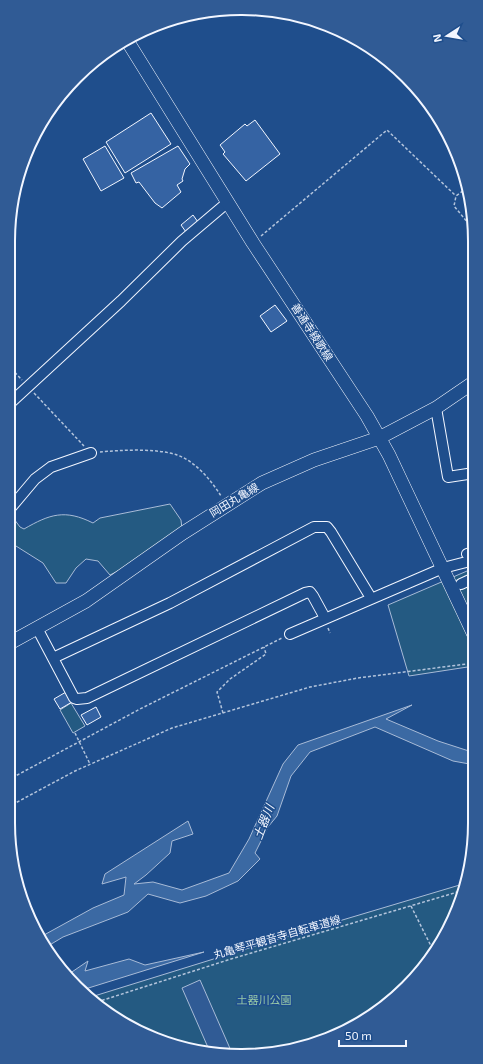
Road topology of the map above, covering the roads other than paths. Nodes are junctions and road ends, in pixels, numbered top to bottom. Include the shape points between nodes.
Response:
1 (129, 44) edge
2 (228, 202) junction
3 (468, 386) edge
4 (15, 398) edge
5 (436, 408) junction
6 (379, 438) junction
7 (91, 453) road end
8 (468, 474) edge
9 (15, 503) edge
10 (468, 557) edge
11 (443, 568) junction
12 (468, 581) edge
13 (461, 584) dead end
14 (372, 598) junction
15 (325, 618) junction
16 (468, 622) edge
17 (37, 628) junction
18 (290, 634) road end
19 (15, 640) edge
20 (53, 658) junction

1 - 2 main road, 善通寺綾歌線
2 - 4 street via 178,245
2 - 6 main road, 善通寺綾歌線
3 - 5 main road, 岡田丸亀線
5 - 6 main road, 岡田丸亀線
5 - 8 street via 448,477
6 - 11 main road, 善通寺綾歌線
6 - 17 main road, 岡田丸亀線 via 284,473 226,505 86,601
7 - 9 street via 51,468 35,479
10 - 11 street
11 - 14 street
11 - 16 main road, 善通寺綾歌線
12 - 13 street
14 - 15 street
14 - 20 street via 331,532 326,527 314,527 170,603
15 - 18 street
15 - 20 street via 310,592 305,593 87,698 77,700
17 - 19 main road, 岡田丸亀線
17 - 20 street

